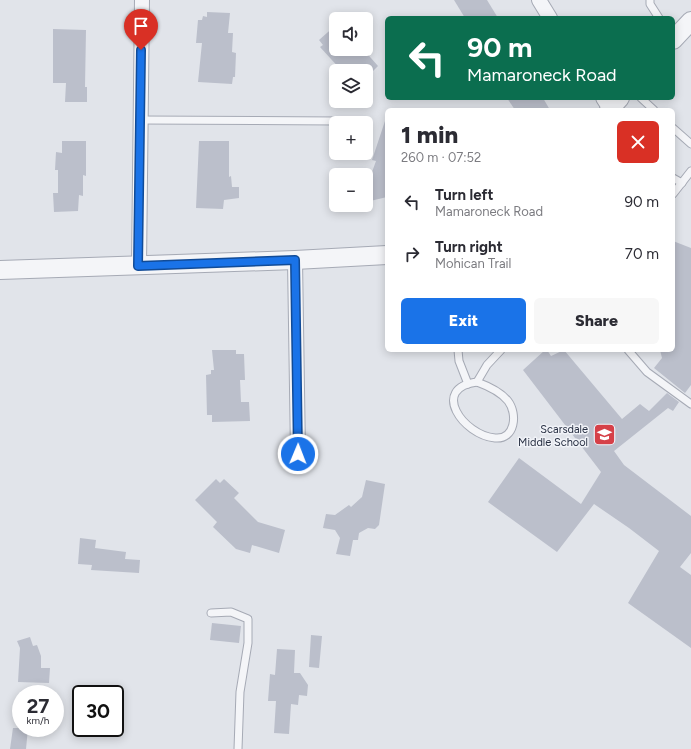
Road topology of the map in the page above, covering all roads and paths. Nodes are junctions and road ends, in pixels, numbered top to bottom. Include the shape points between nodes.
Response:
1 (142, 0) edge
2 (539, 0) edge
3 (650, 0) edge
4 (549, 16) edge
5 (658, 16) edge
6 (691, 21) edge
7 (675, 37) edge
8 (643, 100) edge
9 (652, 108) edge
10 (139, 120) junction
11 (329, 121) edge
12 (675, 130) edge
13 (691, 144) edge
14 (691, 171) edge
15 (675, 179) edge
16 (682, 184) junction
17 (675, 192) edge
18 (385, 255) edge
19 (295, 260) junction
20 (138, 266) junction
21 (0, 270) edge
22 (458, 352) edge
23 (499, 352) edge
24 (630, 352) edge
25 (477, 382) junction
26 (468, 384) junction
27 (691, 404) edge
28 (298, 454) dead end
29 (211, 613) dead end
30 (238, 749) edge

1 - 10 street
2 - 4 street
3 - 5 lane
6 - 7 street
8 - 9 lane
10 - 11 lane
10 - 20 street
12 - 13 lane
14 - 16 lane
15 - 16 lane
16 - 17 lane
18 - 19 street
19 - 20 street
19 - 28 street
20 - 21 street
22 - 26 lane
23 - 25 lane via 486,365
24 - 27 lane via 647,372
25 - 26 lane
25 - 26 lane via 493,389 509,403 513,412 513,424 509,433 502,437 494,438 473,430 455,412 455,394
29 - 30 lane via 231,612 248,620 248,643 240,692

